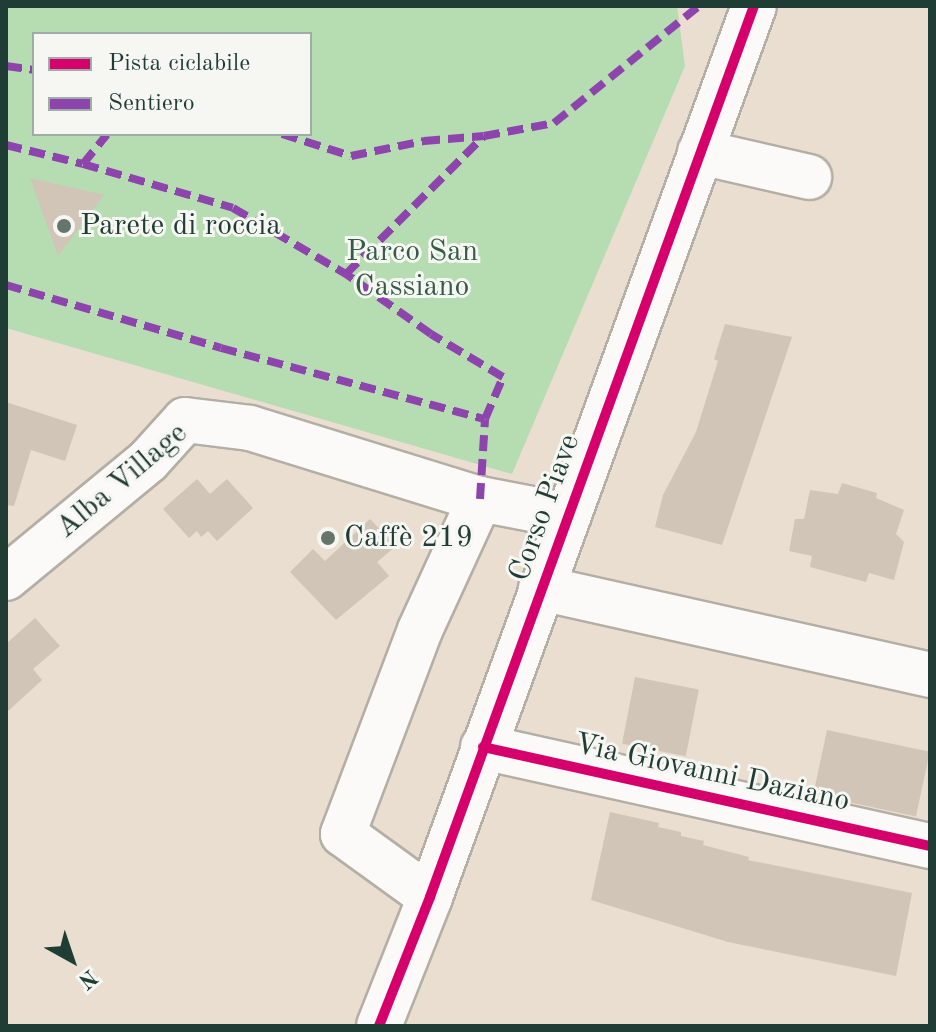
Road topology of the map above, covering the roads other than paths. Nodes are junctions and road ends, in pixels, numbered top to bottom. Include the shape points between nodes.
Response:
1 (754, 6) edge
2 (700, 152) junction
3 (809, 177) dead end
4 (480, 499) junction
5 (568, 516) junction
6 (6, 578) edge
7 (541, 588) junction
8 (930, 675) edge
9 (483, 747) junction
10 (930, 846) edge
11 (430, 897) junction
12 (379, 1026) edge

1 - 2 street, Corso Piave
2 - 3 street
2 - 5 street, Corso Piave
4 - 5 street
4 - 6 street, Alba Village via 250,428 185,420 148,461
4 - 11 street via 420,630 343,834
5 - 7 street, Corso Piave
7 - 8 street
7 - 9 street, Corso Piave
9 - 10 street, Via Giovanni Daziano
9 - 11 street, Corso Piave
11 - 12 street, Corso Piave

